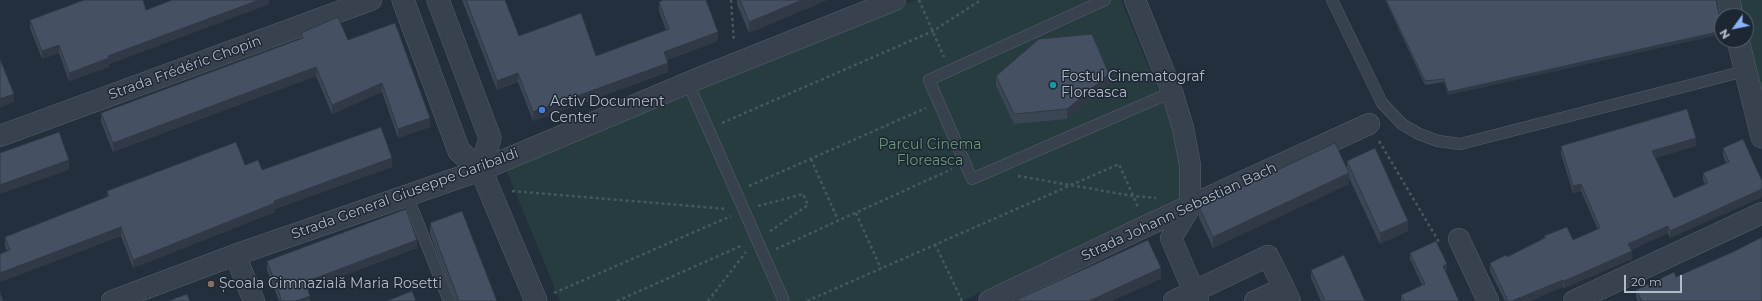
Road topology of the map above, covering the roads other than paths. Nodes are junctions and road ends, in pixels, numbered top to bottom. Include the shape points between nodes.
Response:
1 (371, 0) edge
2 (403, 0) edge
3 (438, 0) edge
4 (896, 0) edge
5 (1105, 0) edge
6 (1135, 0) edge
7 (1332, 0) edge
8 (1740, 48) edge
9 (1745, 71) junction
10 (688, 83) junction
11 (1172, 92) junction
12 (1369, 124) road end
13 (0, 136) edge
14 (1762, 137) edge
15 (486, 179) junction
16 (407, 195) junction
17 (1190, 207) junction
18 (1762, 213) edge
19 (1450, 242) road end
20 (236, 255) junction
21 (1287, 294) edge
22 (1196, 296) edge
23 (543, 298) edge
24 (112, 301) edge
25 (254, 301) edge
26 (449, 301) edge
27 (784, 301) edge
28 (989, 301) edge
29 (1174, 301) edge
30 (1255, 301) edge
31 (1488, 301) edge
32 (1574, 301) edge

1 - 13 street, Strada Frédéric Chopin
2 - 15 street via 459,151
3 - 15 street via 490,138
4 - 10 street, Strada General Giuseppe Garibaldi
5 - 11 lane via 929,80 972,179
6 - 11 street
7 - 9 lane via 1382,104 1402,124 1438,141 1460,144
8 - 9 street
9 - 14 street
10 - 15 street, Strada General Giuseppe Garibaldi
10 - 27 lane
11 - 17 street via 1183,128 1190,165
12 - 17 street, Strada Johann Sebastian Bach
15 - 16 street, Strada General Giuseppe Garibaldi
15 - 23 street
16 - 20 street, Strada General Giuseppe Garibaldi
16 - 26 lane
17 - 22 street via 1171,238
17 - 28 street, Strada Johann Sebastian Bach
18 - 32 street
19 - 31 street
20 - 24 street, Strada General Giuseppe Garibaldi
20 - 25 street
21 - 22 street via 1268,256
21 - 30 street
22 - 29 street

